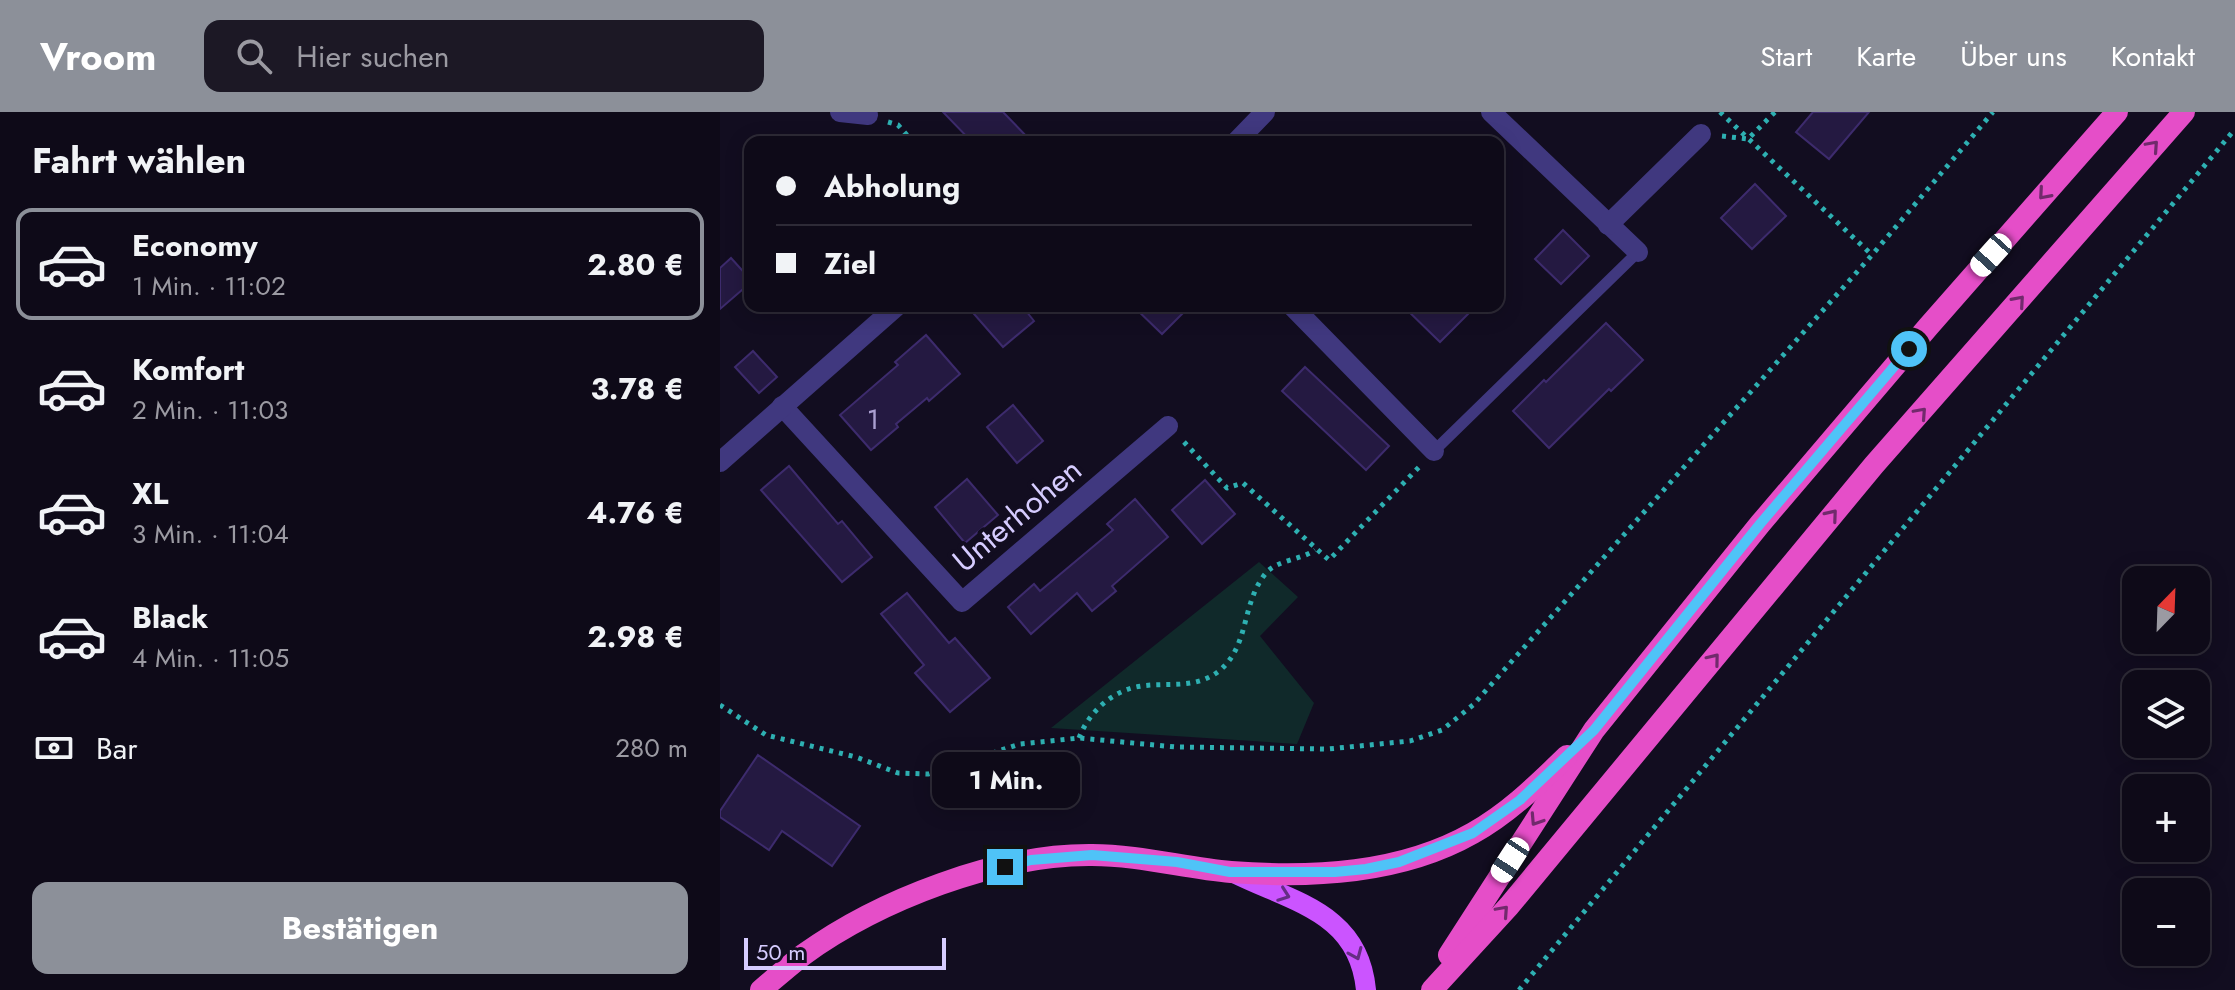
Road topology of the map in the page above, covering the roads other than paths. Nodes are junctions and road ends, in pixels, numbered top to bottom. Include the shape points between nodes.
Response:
1 (840, 112) edge
2 (1265, 112) edge
3 (1491, 112) edge
4 (2117, 112) edge
5 (2184, 112) edge
6 (868, 115) road end
7 (1701, 134) dead end
8 (1242, 136) edge
9 (1608, 225) junction
10 (1638, 252) joint
11 (890, 312) edge
12 (1298, 312) edge
13 (782, 406) junction
14 (1168, 426) road end
15 (1434, 451) joint
16 (720, 462) edge
17 (1594, 730) junction
18 (1230, 872) junction
19 (761, 990) edge
20 (1366, 990) edge
21 (1429, 990) edge

1 - 6 street
2 - 8 street
3 - 9 street
4 -> 17 highway via 1770,512
21 -> 5 highway via 1518,894 1874,465
7 - 9 street
9 - 10 street
10 - 15 lane
11 - 13 street
12 - 15 street
13 - 14 street, Unterhohen via 962,602
13 - 16 street
17 - 18 highway via 1520,800 1446,845 1366,869
17 -> 21 highway
18 - 19 highway via 1092,855 1031,860 979,873 861,920 804,955
18 -> 20 main road via 1312,907 1336,924 1359,959

